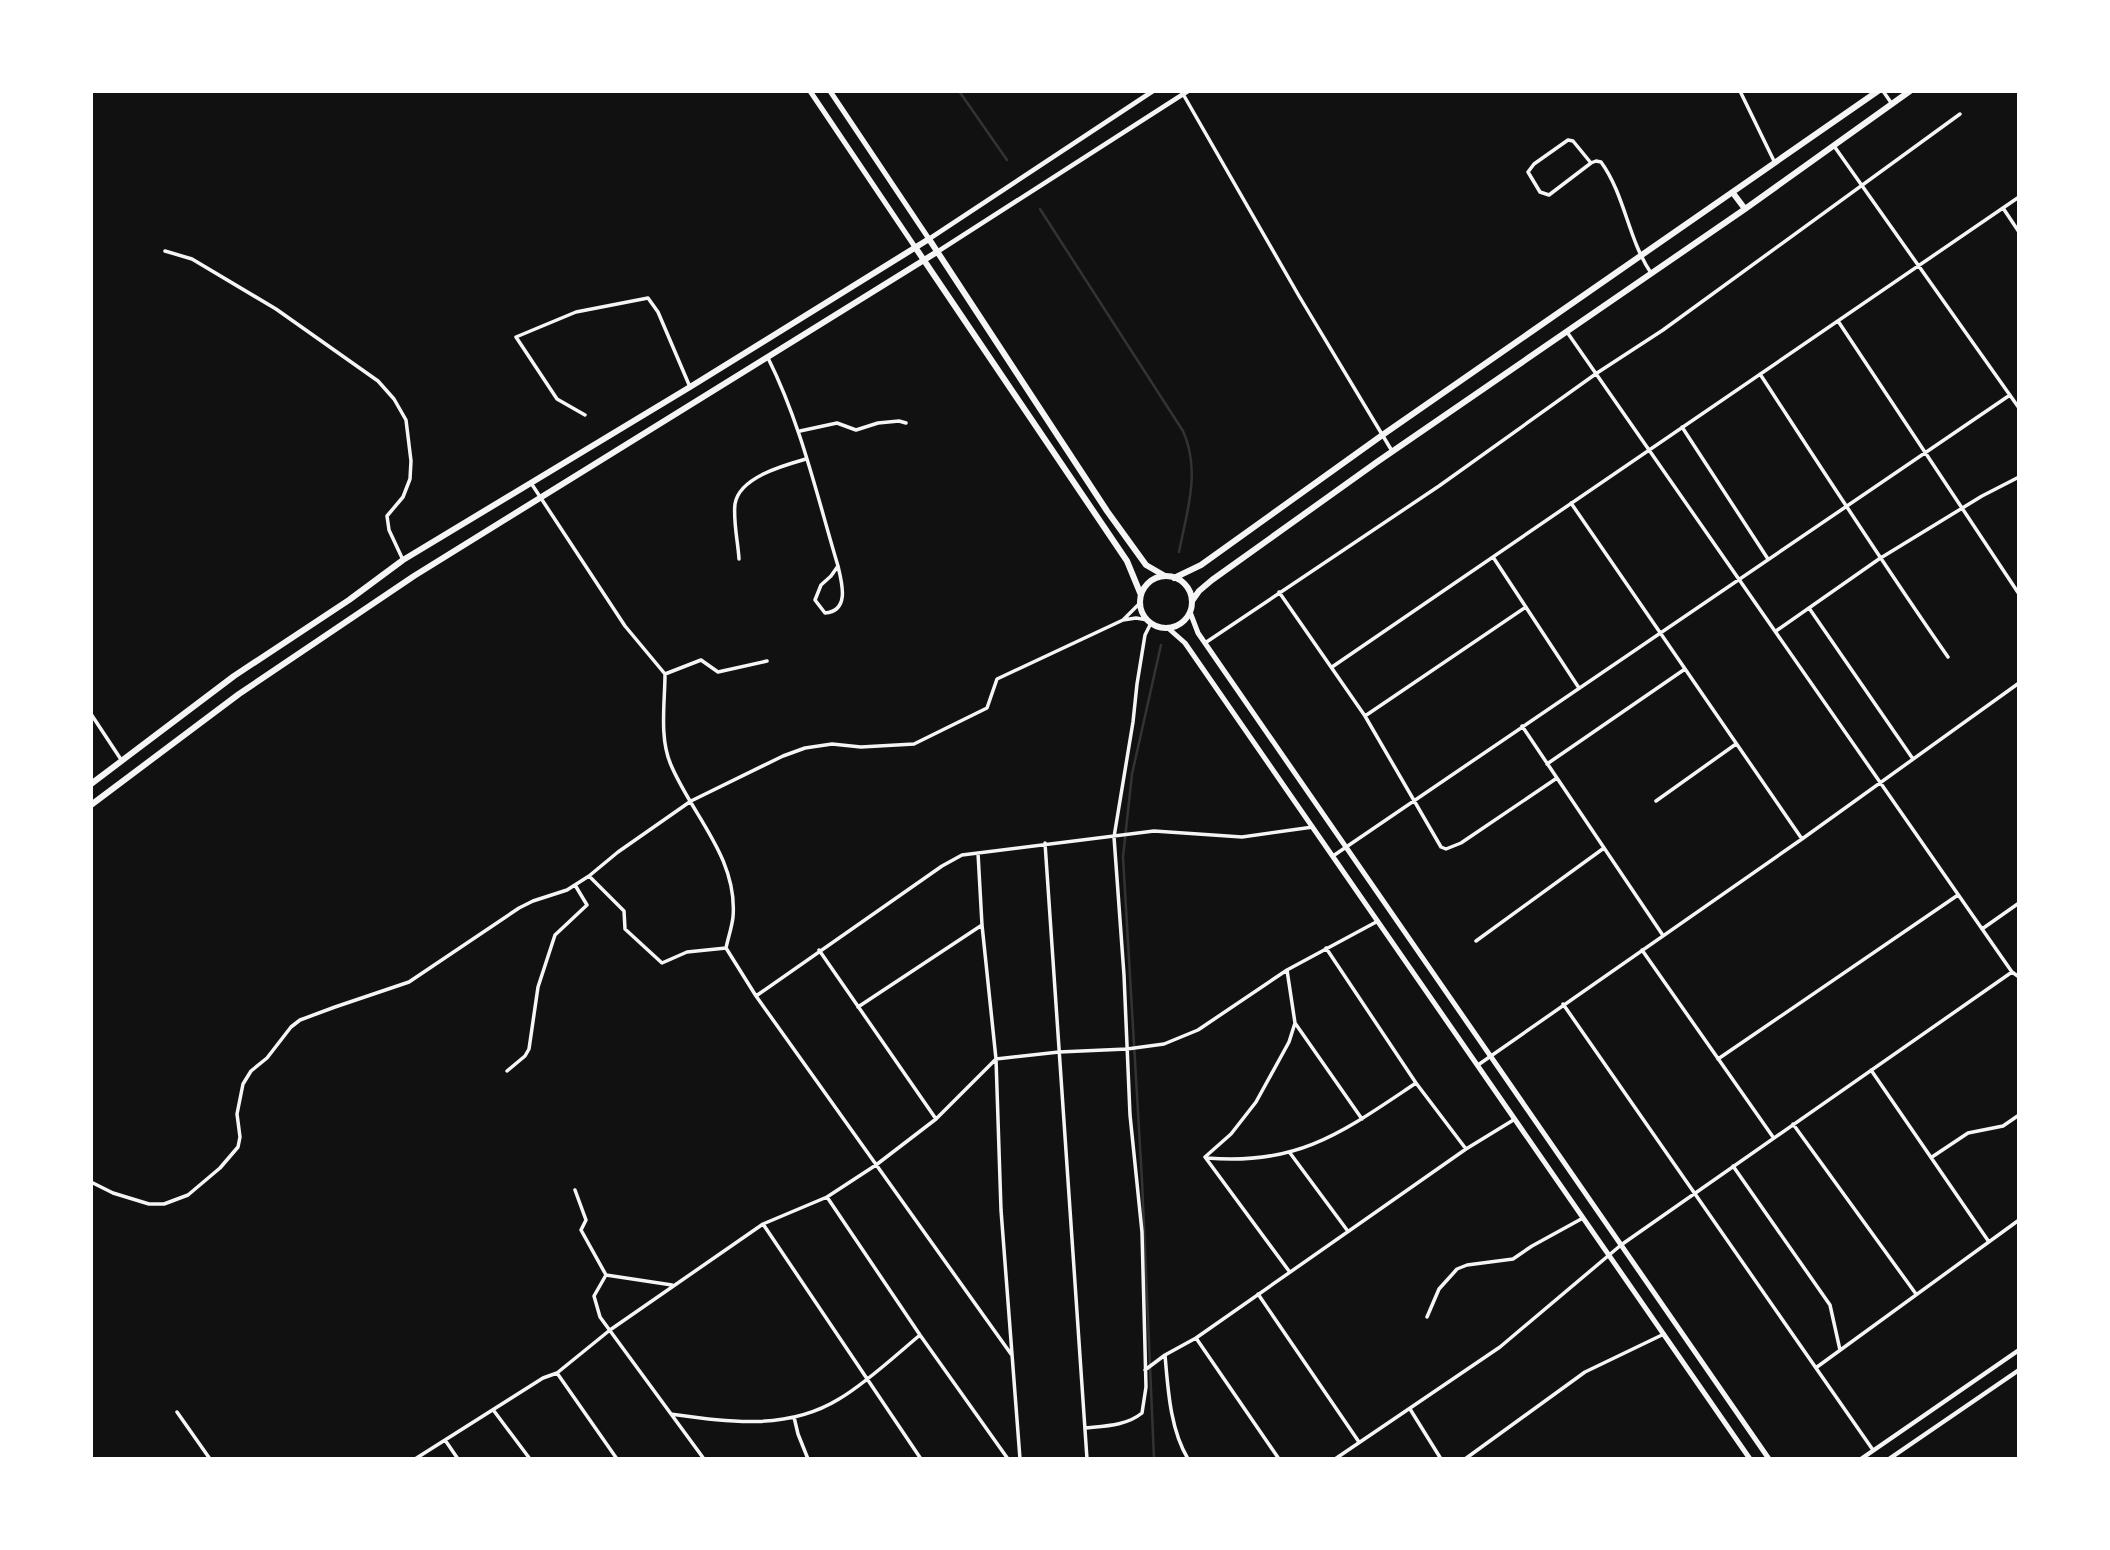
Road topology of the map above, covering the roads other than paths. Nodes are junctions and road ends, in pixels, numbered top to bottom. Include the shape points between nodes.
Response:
1 (810, 91) edge
2 (830, 91) edge
3 (1153, 91) edge
4 (1740, 91) edge
5 (1880, 91) edge
6 (1910, 91) edge
7 (1186, 93) edge
8 (1892, 104) junction
9 (1960, 114) dead end
10 (1834, 146) junction
11 (1591, 163) junction
12 (1776, 164) junction
13 (1861, 185) junction
14 (1733, 193) junction
15 (2019, 197) edge
16 (2003, 208) junction
17 (1745, 209) junction
18 (2019, 232) edge
19 (929, 239) junction
20 (915, 247) junction
21 (165, 251) dead end
22 (937, 252) junction
23 (1641, 257) junction
24 (924, 260) junction
25 (1917, 266) junction
26 (1651, 273) junction
27 (1838, 321) junction
28 (1567, 332) junction
29 (768, 358) junction
30 (1597, 373) junction
31 (1759, 374) junction
32 (690, 387) junction
33 (2010, 395) junction
34 (2019, 408) edge
35 (585, 415) dead end
36 (906, 422) dead end
37 (1682, 427) junction
38 (800, 431) junction
39 (1381, 436) junction
40 (1649, 450) junction
41 (1392, 452) junction
42 (1924, 453) junction
43 (806, 459) junction
44 (2019, 477) edge
45 (531, 483) junction
46 (541, 499) junction
47 (1571, 503) junction
48 (1847, 506) junction
49 (1961, 509) junction
50 (1493, 557) junction
51 (739, 559) dead end
52 (1768, 559) junction
53 (1879, 559) junction
54 (403, 560) junction
55 (838, 566) junction
56 (1165, 576) junction
57 (1174, 578) junction
58 (1739, 579) junction
59 (1279, 592) junction
60 (2019, 594) edge
61 (1141, 599) junction
62 (1192, 601) junction
63 (1526, 607) junction
64 (1809, 608) junction
65 (1190, 612) junction
66 (1123, 620) junction
67 (1149, 622) junction
68 (1168, 628) junction
69 (1775, 631) junction
70 (1660, 632) junction
71 (1205, 643) junction
72 (1948, 657) dead end
73 (767, 661) dead end
74 (1332, 667) junction
75 (1685, 669) junction
76 (665, 674) junction
77 (2019, 683) edge
78 (1579, 688) junction
79 (91, 714) edge
80 (1365, 716) junction
81 (1522, 726) junction
82 (150, 740) junction
83 (1736, 744) junction
84 (160, 753) junction
85 (1913, 759) junction
86 (122, 761) junction
87 (1547, 764) junction
88 (1557, 778) junction
89 (1880, 782) junction
90 (91, 784) edge
91 (1414, 800) junction
92 (691, 801) junction
93 (1656, 801) dead end
94 (91, 805) edge
95 (1313, 827) junction
96 (1114, 837) junction
97 (1802, 839) junction
98 (1045, 844) junction
99 (1345, 846) junction
100 (1604, 848) junction
101 (978, 853) junction
102 (1333, 856) junction
103 (589, 876) junction
104 (575, 885) junction
105 (1958, 895) junction
106 (2019, 903) edge
107 (1378, 921) junction
108 (982, 925) junction
109 (1982, 929) junction
110 (1662, 934) junction
111 (1476, 941) dead end
112 (726, 948) junction
113 (1326, 948) junction
114 (1416, 948) junction
115 (819, 950) junction
116 (1642, 950) junction
117 (1403, 958) junction
118 (1287, 970) junction
119 (2012, 972) junction
120 (2019, 976) edge
121 (756, 996) junction
122 (1563, 1004) junction
123 (858, 1007) junction
124 (1294, 1023) junction
125 (1128, 1049) junction
126 (1059, 1052) junction
127 (1490, 1056) junction
128 (996, 1059) junction
129 (1718, 1059) junction
130 (1478, 1065) junction
131 (1871, 1070) junction
132 (507, 1071) dead end
133 (1416, 1083) junction
134 (2019, 1115) edge
135 (936, 1119) junction
136 (1362, 1119) junction
137 (1515, 1119) junction
138 (1793, 1124) junction
139 (1774, 1138) junction
140 (1466, 1149) junction
141 (1290, 1153) junction
142 (1205, 1157) junction
143 (1932, 1157) junction
144 (876, 1166) junction
145 (1733, 1167) junction
146 (91, 1182) edge
147 (575, 1190) dead end
148 (1695, 1193) junction
149 (827, 1197) junction
150 (1583, 1217) junction
151 (2019, 1220) edge
152 (763, 1224) junction
153 (1347, 1231) junction
154 (1989, 1242) junction
155 (1621, 1245) junction
156 (1609, 1255) junction
157 (1290, 1272) junction
158 (606, 1275) junction
159 (672, 1285) junction
160 (1258, 1294) junction
161 (1916, 1294) junction
162 (1427, 1317) dead end
163 (610, 1330) junction
164 (1664, 1334) junction
165 (920, 1335) junction
166 (1196, 1338) junction
167 (1840, 1350) junction
168 (2019, 1350) edge
169 (1011, 1354) junction
170 (1165, 1355) junction
171 (1816, 1368) junction
172 (1146, 1369) junction
173 (2019, 1370) edge
174 (557, 1373) junction
175 (865, 1379) junction
176 (1410, 1409) junction
177 (494, 1410) junction
178 (177, 1412) dead end
179 (671, 1414) junction
180 (794, 1417) junction
181 (1085, 1428) junction
182 (445, 1440) junction
183 (1360, 1442) junction
184 (1873, 1450) junction
185 (210, 1459) edge
186 (415, 1459) edge
187 (458, 1459) edge
188 (530, 1459) edge
189 (617, 1459) edge
190 (704, 1459) edge
191 (808, 1459) edge
192 (921, 1459) edge
193 (1008, 1459) edge
194 (1020, 1459) edge
195 (1087, 1459) edge
196 (1188, 1459) edge
197 (1279, 1459) edge
198 (1335, 1459) edge
199 (1441, 1459) edge
200 (1465, 1459) edge
201 (1750, 1459) edge
202 (1769, 1459) edge
203 (1861, 1459) edge
204 (1889, 1459) edge

1 - 20 main road
2 - 19 main road
3 - 19 street
4 - 12 street
5 - 8 street
5 - 12 main road
6 - 8 main road
7 - 22 street
7 - 39 street
8 - 10 main road
9 - 13 street
10 - 13 street
10 - 17 main road
11 - 11 street via 1570,139 1528,172 1540,192 1549,195
11 - 23 street via 1603,165
12 - 14 main road
13 - 25 street
13 - 30 street
14 - 17 main road
14 - 23 main road
15 - 16 street
16 - 18 street
16 - 25 street
17 - 26 main road
19 - 20 main road
19 - 22 main road
20 - 24 main road
20 - 32 main road
21 - 54 street via 192,259 276,309 378,381 394,399 406,420 410,479 387,523
22 - 24 main road
22 - 56 main road via 1107,511 1146,565
23 - 26 street
23 - 39 main road
24 - 29 main road
24 - 61 main road via 1127,561
25 - 27 street
25 - 33 street
26 - 28 main road
27 - 31 street
27 - 42 street
28 - 30 street
28 - 41 main road
29 - 38 street
29 - 46 main road
30 - 40 street
30 - 59 street
31 - 37 street
31 - 48 street
32 - 35 street via 648,298 576,312 516,337 557,399
32 - 45 main road
33 - 34 street
33 - 42 street
36 - 38 street via 856,430 837,423
37 - 40 street
37 - 52 street
38 - 43 street
39 - 41 street
39 - 57 main road via 1201,565
40 - 47 street
40 - 58 street
41 - 62 main road via 1212,580
42 - 48 street
42 - 49 street
43 - 51 street via 770,470 745,486 735,502
43 - 55 street
44 - 49 street
45 - 46 street
45 - 54 main road
46 - 76 street via 625,626
46 - 84 main road via 298,652
47 - 50 street
47 - 70 street
48 - 52 street
48 - 53 street
49 - 53 street
49 - 60 street
50 - 63 street
50 - 74 street
52 - 58 street
53 - 64 street
53 - 72 street
54 - 82 main road
55 - 55 street via 840,606 825,613 815,600
56 - 57 main road
56 - 61 main road via 1150,582
57 - 62 main road via 1187,587
58 - 69 street
58 - 70 street
59 - 71 street
59 - 74 street
61 - 66 street
61 - 67 main road
62 - 65 main road
63 - 78 street
63 - 80 street
64 - 69 street
64 - 85 street
65 - 68 main road via 1181,623
65 - 71 main road
66 - 67 street
66 - 92 street via 997,679 987,708 914,744 805,748
67 - 68 main road
67 - 96 street
68 - 95 main road via 1185,643
69 - 89 street
70 - 75 street
70 - 78 street
71 - 99 main road
73 - 76 street via 718,672 701,660
74 - 80 street
75 - 83 street
75 - 87 street
76 - 92 street via 668,754
77 - 85 street
78 - 81 street
79 - 86 street
80 - 91 street
81 - 87 street
81 - 91 street
82 - 84 main road
82 - 86 main road
83 - 93 street
83 - 97 street
84 - 94 main road
85 - 89 street
86 - 90 main road
87 - 88 street
88 - 91 street via 1446,849
88 - 100 street
89 - 97 street
89 - 105 street
91 - 99 street
92 - 103 street
92 - 112 street via 730,879 733,916
95 - 96 street via 1242,837 1154,831
95 - 102 main road
96 - 98 street
96 - 125 street
97 - 110 street
98 - 101 street
98 - 126 street
99 - 102 street
99 - 114 main road
100 - 110 street
100 - 111 street
101 - 108 street
101 - 115 street via 962,855 943,866
102 - 107 main road
103 - 104 street
103 - 112 street via 624,911 625,929 662,962 687,952
104 - 132 street via 587,905 555,935 538,987 529,1049
104 - 146 street via 519,908 409,982 291,1027 243,1083 237,1114 238,1147 188,1195 164,1204 149,1203
105 - 109 street
105 - 129 street
106 - 109 street
107 - 113 street
107 - 117 main road
108 - 123 street
108 - 128 street
109 - 119 street
110 - 116 street
112 - 121 street
113 - 118 street
113 - 133 street
114 - 117 main road
114 - 127 main road
115 - 121 street
115 - 123 street
116 - 122 street
116 - 129 street
117 - 130 main road
118 - 124 street
118 - 125 street via 1198,1030 1164,1044
119 - 120 street
119 - 131 street
121 - 144 street
122 - 127 street
122 - 148 street
123 - 135 street
124 - 136 street
124 - 142 street via 1289,1042 1256,1102
125 - 126 street
125 - 172 street via 1142,1232
126 - 128 street
126 - 181 street
127 - 130 street
127 - 155 main road
128 - 135 street
128 - 169 street
129 - 139 street
130 - 137 main road
131 - 138 street
131 - 143 street
133 - 136 street
133 - 140 street
134 - 143 street via 2003,1126 1968,1133
135 - 144 street
136 - 141 street
137 - 140 street
137 - 150 main road
138 - 139 street
138 - 161 street
139 - 145 street
140 - 153 street
141 - 142 street via 1238,1160
141 - 153 street
142 - 157 street
143 - 154 street
144 - 149 street
144 - 169 street
145 - 148 street
145 - 167 street via 1830,1305
147 - 158 street via 586,1220 581,1230
148 - 155 street
148 - 171 street
149 - 152 street
149 - 165 street
150 - 156 main road
150 - 162 street via 1513,1259 1457,1269 1439,1289
151 - 154 street
152 - 159 street
152 - 175 street
153 - 157 street
154 - 161 street
155 - 156 street
155 - 202 main road
156 - 164 main road
156 - 176 street via 1500,1347
157 - 160 street
158 - 159 street
158 - 163 street via 594,1296 600,1317
159 - 163 street
160 - 166 street
160 - 183 street
161 - 167 street
163 - 174 street
163 - 179 street
164 - 200 street via 1586,1372
164 - 201 main road
165 - 175 street
165 - 193 street
166 - 170 street
166 - 197 street
167 - 171 street
168 - 184 street
169 - 194 street
170 - 172 street
170 - 196 street via 1175,1426
171 - 184 street
172 - 181 street via 1142,1413 1124,1424
173 - 204 street
174 - 177 street
174 - 189 street
175 - 180 street via 839,1399
175 - 192 street
176 - 183 street
176 - 199 street
177 - 182 street
177 - 188 street
178 - 185 street
179 - 180 street via 733,1422
179 - 190 street
180 - 191 street
181 - 195 street
182 - 186 street
182 - 187 street
183 - 198 street
184 - 203 street

